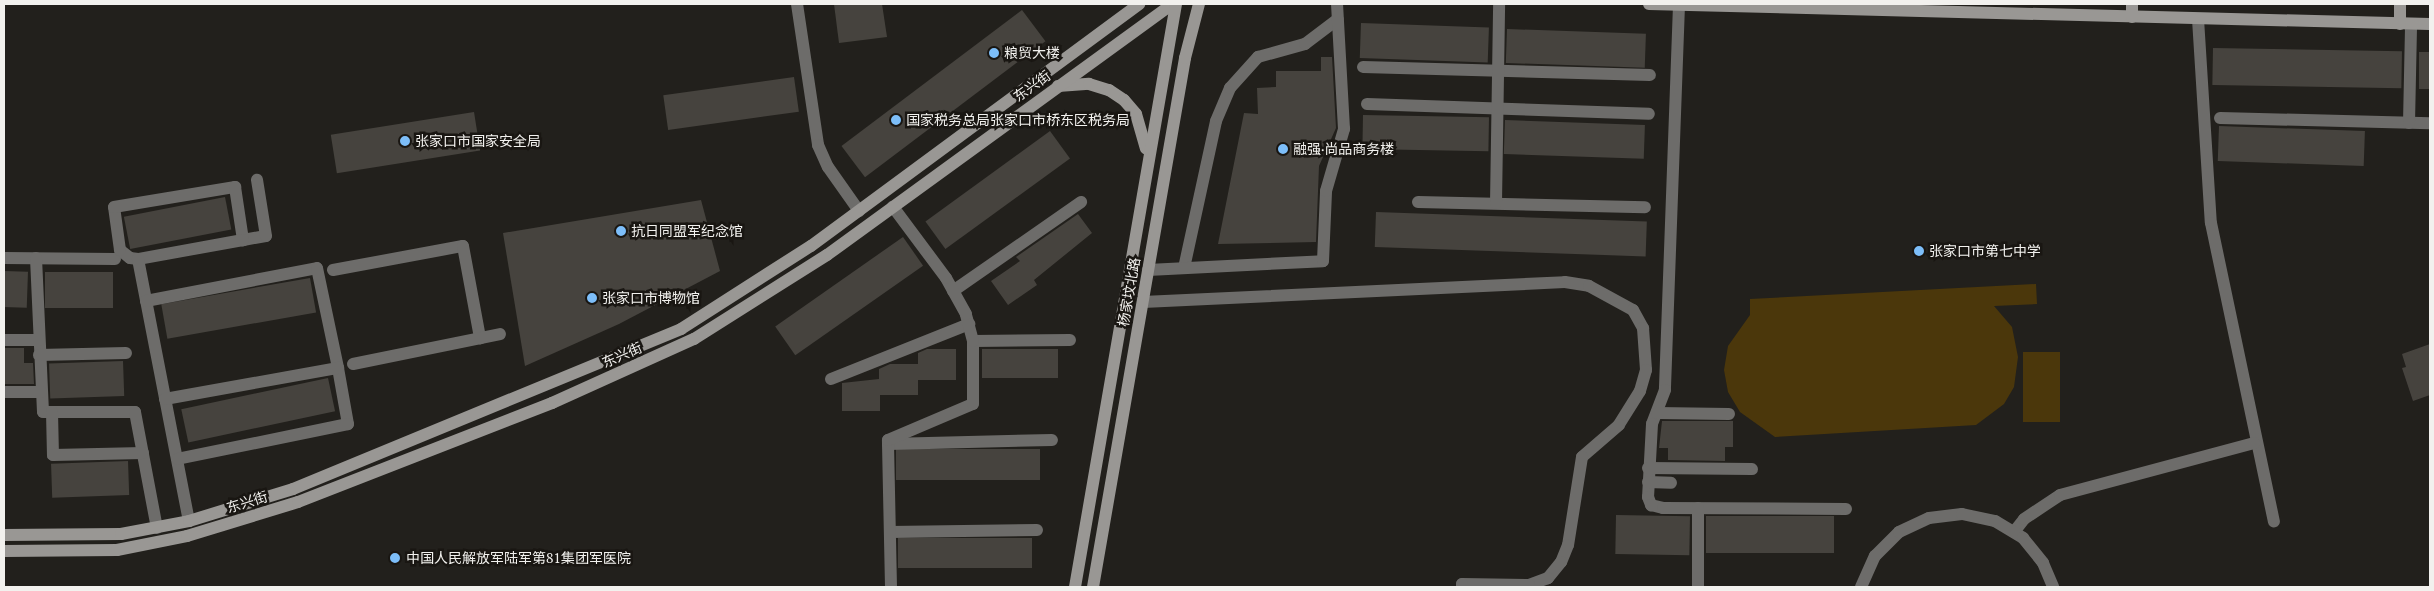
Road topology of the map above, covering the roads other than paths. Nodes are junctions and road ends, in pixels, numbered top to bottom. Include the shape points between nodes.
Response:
1 (797, 4) edge
2 (1175, 4) edge
3 (1199, 4) edge
4 (1337, 4) edge
5 (1500, 4) edge
6 (1649, 4) edge
7 (2132, 4) edge
8 (2400, 4) edge
9 (1138, 5) edge
10 (1679, 5) edge
11 (1862, 7) edge
12 (2132, 17) junction
13 (1338, 19) junction
14 (2198, 19) junction
15 (2406, 24) junction
16 (2430, 24) edge
17 (1363, 67) dead end
18 (1498, 71) junction
19 (1650, 75) dead end
20 (1058, 86) junction
21 (1367, 104) dead end
22 (1498, 107) junction
23 (1649, 114) dead end
24 (2220, 118) dead end
25 (2409, 123) junction
26 (2430, 123) edge
27 (1148, 158) junction
28 (257, 180) dead end
29 (1081, 202) dead end
30 (1418, 202) dead end
31 (1496, 203) junction
32 (893, 207) junction
33 (1645, 207) dead end
34 (859, 211) junction
35 (870, 224) junction
36 (243, 240) junction
37 (4, 258) edge
38 (36, 258) junction
39 (116, 259) dead end
40 (138, 259) junction
41 (1184, 268) junction
42 (333, 270) dead end
43 (1148, 270) junction
44 (953, 291) junction
45 (146, 301) junction
46 (1143, 302) junction
47 (969, 324) junction
48 (500, 334) dead end
49 (480, 338) junction
50 (4, 340) edge
51 (39, 340) junction
52 (1070, 340) dead end
53 (973, 341) junction
54 (126, 353) dead end
55 (39, 355) junction
56 (352, 364) dead end
57 (338, 368) junction
58 (831, 379) dead end
59 (4, 392) edge
60 (40, 392) junction
61 (165, 399) junction
62 (52, 412) junction
63 (1657, 413) junction
64 (1729, 414) dead end
65 (1052, 440) dead end
66 (2254, 443) junction
67 (888, 444) junction
68 (143, 454) junction
69 (178, 459) junction
70 (1648, 468) junction
71 (1752, 469) dead end
72 (1648, 482) junction
73 (1671, 483) dead end
74 (1698, 508) junction
75 (1846, 509) dead end
76 (189, 521) junction
77 (2274, 521) dead end
78 (157, 528) junction
79 (1037, 530) dead end
80 (890, 532) junction
81 (2014, 532) junction
82 (4, 535) edge
83 (4, 551) edge
84 (891, 587) edge
85 (1075, 587) edge
86 (1094, 587) edge
87 (1462, 587) edge
88 (1698, 587) edge
89 (1861, 587) edge
90 (2053, 587) edge

1 - 34 street via 818,145 828,167
2 - 20 main road, 东兴街
2 - 27 main road, 杨家坟北路
3 - 43 main road, 杨家坟北路 via 1185,58
4 - 13 street
5 - 18 street
6 - 10 main road
7 - 12 main road
8 - 15 main road
9 - 34 main road, 东兴街
10 - 11 main road
10 - 63 street via 1665,390
11 - 12 main road
12 - 14 main road
13 - 41 street via 1305,44 1258,57 1230,88 1216,121
13 - 41 street via 1344,129 1326,191 1323,261
14 - 15 main road
14 - 66 street via 2211,223
15 - 16 main road
15 - 25 street
17 - 18 street
18 - 19 street
18 - 22 street
20 - 27 main road via 1089,84 1124,100 1136,114
20 - 32 main road, 东兴街
21 - 22 street
22 - 23 street
22 - 31 street
24 - 25 street
25 - 26 street
27 - 85 main road, 杨家坟北路
28 - 36 street via 266,236
29 - 44 street
30 - 31 street
31 - 33 street
32 - 35 main road, 东兴街
32 - 44 street
34 - 35 main road
34 - 76 main road, 东兴街 via 812,246 681,329 293,489
35 - 83 main road, 东兴街 via 694,339 552,403 298,502 187,536 117,550
36 - 40 street
36 - 40 street via 235,187 114,207 120,250 130,258
37 - 38 street
38 - 39 street
38 - 51 street
40 - 45 street
41 - 43 street
42 - 49 street via 462,246
43 - 46 main road, 杨家坟北路
44 - 47 street
45 - 57 street via 318,268
45 - 61 street
46 - 86 main road, 杨家坟北路
46 - 87 street via 1565,282 1589,286 1633,310 1643,328 1646,370 1640,391 1619,426 1582,457 1568,545 1561,562 1548,578 1529,585 1462,584
47 - 53 street
47 - 58 street
48 - 49 street
49 - 56 street
50 - 51 street
51 - 55 street
52 - 53 street
53 - 67 street via 973,404 888,440
54 - 55 street
55 - 60 street
57 - 61 street
57 - 69 street via 348,424
59 - 60 street
60 - 62 street via 43,412
61 - 69 street
62 - 68 street via 135,412
62 - 68 street via 53,456
63 - 64 street
63 - 70 street via 1652,424
65 - 67 street
66 - 77 street
66 - 81 street via 2060,495 2024,518
67 - 80 street
68 - 78 street
69 - 76 street
70 - 71 street
70 - 72 street
72 - 73 street
72 - 74 street via 1651,505
74 - 75 street
74 - 88 street
76 - 78 main road, 东兴街
78 - 82 main road, 东兴街 via 121,534
79 - 80 street
80 - 84 street
81 - 89 street via 1995,521 1962,514 1929,518 1899,532 1875,556
81 - 90 street via 2043,563

